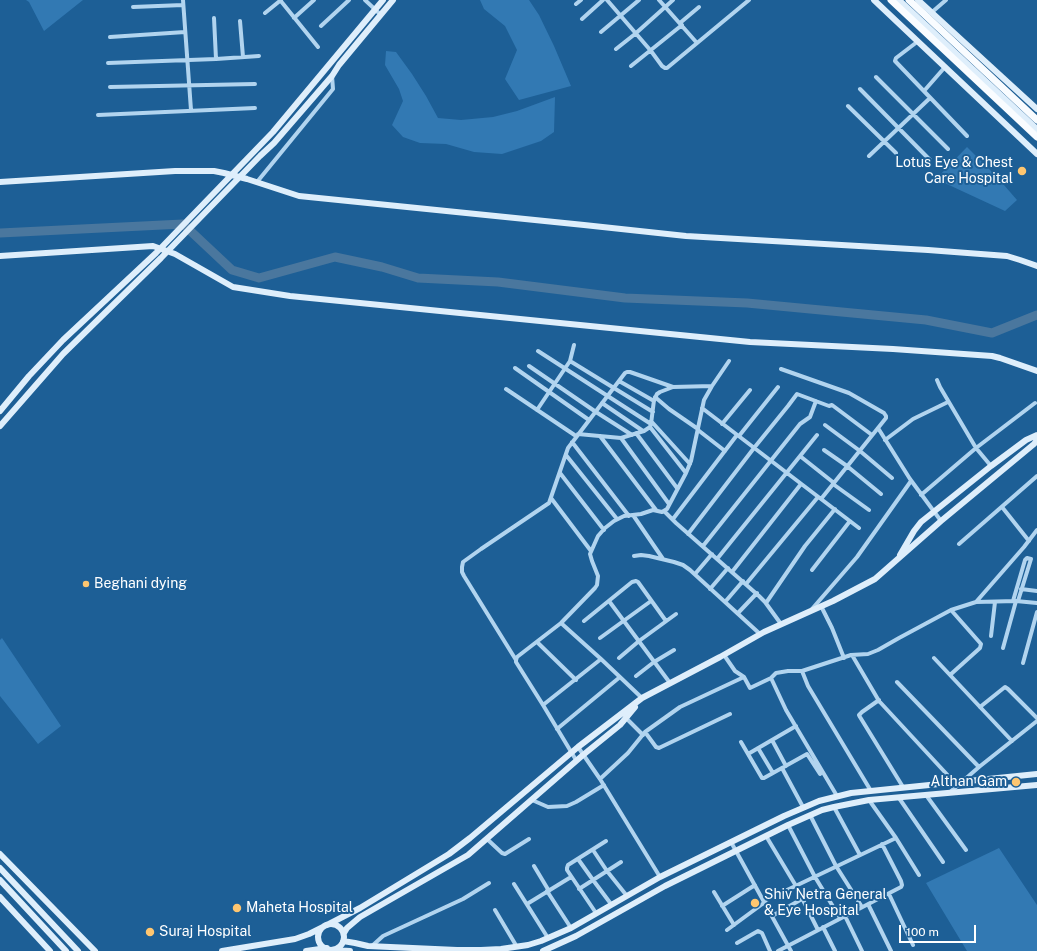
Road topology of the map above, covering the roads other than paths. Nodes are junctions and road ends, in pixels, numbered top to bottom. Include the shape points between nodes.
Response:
1 (281, 0) edge
2 (314, 0) edge
3 (349, 0) edge
4 (365, 0) edge
5 (382, 0) edge
6 (393, 0) edge
7 (581, 0) edge
8 (603, 0) edge
9 (607, 0) edge
10 (639, 0) edge
11 (659, 0) edge
12 (673, 0) edge
13 (748, 0) edge
14 (874, 0) edge
15 (891, 0) edge
16 (899, 0) edge
17 (908, 0) edge
18 (918, 0) edge
19 (946, 0) edge
20 (183, 2) edge
21 (576, 4) dead end
22 (133, 7) dead end
23 (666, 7) junction
24 (698, 7) dead end
25 (375, 9) junction
26 (265, 13) dead end
27 (931, 13) junction
28 (381, 15) junction
29 (620, 16) junction
30 (214, 18) dead end
31 (294, 18) junction
32 (582, 19) dead end
33 (240, 21) dead end
34 (681, 24) junction
35 (321, 26) dead end
36 (185, 32) junction
37 (601, 32) dead end
38 (635, 34) junction
39 (110, 37) dead end
40 (917, 42) junction
41 (697, 43) junction
42 (318, 47) dead end
43 (616, 48) dead end
44 (650, 51) junction
45 (259, 56) dead end
46 (243, 57) junction
47 (216, 59) junction
48 (187, 60) junction
49 (108, 63) dead end
50 (631, 66) dead end
51 (945, 67) junction
52 (333, 74) junction
53 (876, 77) dead end
54 (255, 84) dead end
55 (189, 86) junction
56 (110, 87) dead end
57 (860, 89) dead end
58 (924, 91) junction
59 (930, 98) junction
60 (848, 106) dead end
61 (254, 108) dead end
62 (1037, 109) edge
63 (190, 110) junction
64 (913, 113) junction
65 (98, 115) dead end
66 (1037, 120) edge
67 (898, 127) junction
68 (1037, 129) edge
69 (967, 136) dead end
70 (1037, 137) edge
71 (884, 142) junction
72 (948, 148) dead end
73 (896, 153) dead end
74 (1037, 154) edge
75 (869, 156) dead end
76 (930, 160) dead end
77 (0, 182) edge
78 (257, 182) junction
79 (0, 256) edge
80 (1037, 266) edge
81 (574, 345) dead end
82 (538, 351) dead end
83 (570, 361) junction
84 (729, 361) dead end
85 (529, 366) dead end
86 (515, 368) dead end
87 (565, 368) junction
88 (781, 369) dead end
89 (1037, 371) edge
90 (937, 380) dead end
91 (619, 381) junction
92 (555, 383) junction
93 (712, 386) junction
94 (672, 387) junction
95 (778, 387) dead end
96 (506, 388) dead end
97 (614, 388) junction
98 (750, 390) dead end
99 (548, 393) junction
100 (608, 396) junction
101 (655, 399) junction
102 (816, 401) junction
103 (948, 402) junction
104 (602, 403) junction
105 (1035, 403) dead end
106 (702, 408) junction
107 (537, 410) junction
108 (0, 411) edge
109 (596, 412) junction
110 (653, 412) junction
111 (589, 420) junction
112 (651, 424) junction
113 (722, 424) junction
114 (825, 425) dead end
115 (0, 426) edge
116 (878, 428) junction
117 (698, 429) junction
118 (643, 431) junction
119 (634, 434) junction
120 (577, 435) junction
121 (817, 435) dead end
122 (872, 435) junction
123 (1037, 435) edge
124 (600, 436) junction
125 (738, 436) junction
126 (621, 438) junction
127 (885, 440) junction
128 (1037, 441) edge
129 (572, 442) junction
130 (754, 448) junction
131 (976, 448) junction
132 (824, 450) dead end
133 (725, 451) junction
134 (860, 451) junction
135 (566, 455) junction
136 (800, 456) junction
137 (771, 460) junction
138 (690, 464) junction
139 (847, 466) junction
140 (991, 466) junction
141 (786, 472) junction
142 (686, 473) junction
143 (560, 474) junction
144 (1037, 476) edge
145 (892, 478) dead end
146 (911, 481) junction
147 (833, 483) junction
148 (801, 484) junction
149 (677, 488) junction
150 (881, 494) dead end
151 (922, 495) junction
152 (551, 498) junction
153 (819, 498) junction
154 (669, 504) junction
155 (1002, 507) junction
156 (835, 509) junction
157 (656, 510) junction
158 (869, 510) dead end
159 (664, 511) junction
160 (934, 512) junction
161 (631, 515) junction
162 (617, 519) junction
163 (672, 519) junction
164 (850, 521) junction
165 (941, 521) junction
166 (859, 528) dead end
167 (604, 530) junction
168 (1037, 530) edge
169 (688, 534) junction
170 (1028, 541) junction
171 (959, 544) dead end
172 (703, 546) junction
173 (591, 551) junction
174 (712, 554) junction
175 (634, 556) dead end
176 (663, 559) junction
177 (717, 559) junction
178 (1031, 559) junction
179 (897, 560) junction
180 (1037, 560) edge
181 (728, 568) junction
182 (812, 570) dead end
183 (732, 572) junction
184 (695, 574) junction
185 (745, 583) junction
186 (710, 588) junction
187 (1016, 588) junction
188 (1022, 589) junction
189 (1037, 592) edge
190 (757, 593) junction
191 (609, 601) junction
192 (651, 601) junction
193 (1016, 601) junction
194 (725, 602) junction
195 (976, 602) junction
196 (995, 602) junction
197 (766, 603) junction
198 (1037, 603) edge
199 (821, 606) junction
200 (951, 610) junction
201 (810, 611) junction
202 (1037, 612) edge
203 (738, 613) junction
204 (676, 614) dead end
205 (624, 620) junction
206 (584, 621) dead end
207 (666, 621) junction
208 (561, 624) junction
209 (782, 624) junction
210 (760, 634) junction
211 (991, 636) dead end
212 (600, 638) dead end
213 (639, 641) junction
214 (537, 642) junction
215 (1003, 648) dead end
216 (674, 650) dead end
217 (724, 655) junction
218 (852, 655) junction
219 (619, 658) dead end
220 (844, 658) junction
221 (934, 658) dead end
222 (601, 659) junction
223 (516, 660) junction
224 (654, 662) junction
225 (1022, 663) dead end
226 (802, 671) junction
227 (950, 675) junction
228 (636, 676) dead end
229 (620, 677) junction
230 (744, 677) junction
231 (771, 678) junction
232 (576, 680) junction
233 (897, 682) dead end
234 (670, 683) junction
235 (642, 698) junction
236 (878, 700) junction
237 (543, 705) junction
238 (980, 707) junction
239 (730, 714) dead end
240 (626, 718) junction
241 (1037, 718) edge
242 (1037, 722) edge
243 (796, 726) junction
244 (557, 728) junction
245 (644, 733) junction
246 (772, 740) junction
247 (1012, 741) junction
248 (741, 742) dead end
249 (578, 747) junction
250 (758, 748) junction
251 (571, 752) junction
252 (583, 754) junction
253 (748, 754) junction
254 (576, 760) junction
255 (784, 767) junction
256 (979, 767) junction
257 (773, 773) junction
258 (820, 774) dead end
259 (1037, 774) edge
260 (600, 779) junction
261 (954, 782) junction
262 (961, 782) junction
263 (604, 785) junction
264 (1037, 785) edge
265 (903, 788) junction
266 (870, 791) junction
267 (948, 793) junction
268 (926, 795) junction
269 (837, 796) junction
270 (899, 798) junction
271 (532, 800) junction
272 (868, 800) junction
273 (804, 806) junction
274 (834, 807) junction
275 (810, 815) junction
276 (788, 825) junction
277 (766, 836) junction
278 (896, 838) junction
279 (487, 839) junction
280 (529, 839) dead end
281 (606, 841) dead end
282 (731, 842) junction
283 (882, 844) junction
284 (593, 850) junction
285 (966, 850) dead end
286 (736, 851) junction
287 (0, 854) edge
288 (860, 855) junction
289 (578, 859) junction
290 (621, 862) dead end
291 (943, 862) dead end
292 (534, 866) dead end
293 (836, 866) junction
294 (0, 868) edge
295 (607, 871) junction
296 (920, 875) dead end
297 (571, 877) junction
298 (660, 877) junction
299 (815, 877) junction
300 (0, 880) edge
301 (593, 880) junction
302 (489, 883) dead end
303 (514, 884) dead end
304 (755, 884) junction
305 (796, 886) junction
306 (579, 889) junction
307 (548, 891) junction
308 (714, 892) dead end
309 (889, 894) junction
310 (627, 896) junction
311 (0, 897) edge
312 (802, 899) junction
313 (765, 902) junction
314 (527, 904) junction
315 (611, 904) junction
316 (868, 904) junction
317 (722, 906) junction
318 (862, 907) junction
319 (495, 910) dead end
320 (596, 913) junction
321 (772, 916) junction
322 (845, 916) junction
323 (840, 918) junction
324 (734, 925) junction
325 (325, 926) junction
326 (822, 927) junction
327 (571, 928) junction
328 (727, 930) dead end
329 (818, 930) junction
330 (344, 934) junction
331 (548, 938) junction
332 (541, 941) junction
333 (343, 942) junction
334 (736, 943) dead end
335 (788, 945) junction
336 (914, 945) dead end
337 (517, 947) junction
338 (370, 948) edge
339 (328, 949) junction
340 (547, 950) edge
341 (50, 951) edge
342 (66, 951) edge
343 (78, 951) edge
344 (96, 951) edge
345 (222, 951) edge
346 (306, 951) edge
347 (350, 951) edge
348 (770, 951) edge
349 (778, 951) edge
350 (791, 951) edge
351 (835, 951) edge
352 (862, 951) edge
353 (891, 951) edge

1 - 26 street
1 - 31 street
2 - 31 street
3 - 35 street
4 - 25 street
5 - 25 street
6 - 28 street
7 - 21 street
8 - 32 street
9 - 29 street
10 - 29 street
11 - 23 street
12 - 23 street
13 - 41 street
14 - 40 street
15 - 70 main road
16 - 68 street
17 - 66 main road
18 - 27 street
19 - 27 street
20 - 22 street
20 - 36 street
23 - 34 street
23 - 38 street
24 - 34 street
25 - 28 street
25 - 108 street via 272,132 156,253 66,338
27 - 62 street
28 - 52 street
29 - 37 street
29 - 38 street
30 - 47 street
31 - 42 street
33 - 46 street
34 - 41 street
34 - 44 street
36 - 39 street
36 - 48 street
38 - 43 street
38 - 44 street
40 - 51 street
40 - 58 street via 895,61
41 - 44 street via 667,68 662,66
44 - 50 street
45 - 46 street
46 - 47 street
47 - 48 street
48 - 49 street
48 - 55 street
51 - 58 street
51 - 74 street
52 - 78 street via 333,89
52 - 115 street via 274,143 60,356
53 - 64 street
54 - 55 street
55 - 56 street
55 - 63 street
57 - 67 street
58 - 59 street
59 - 64 street
59 - 69 street
60 - 71 street
61 - 63 street
63 - 65 street
64 - 67 street
64 - 72 street
67 - 71 street
67 - 76 street
71 - 73 street
71 - 75 street
77 - 78 street via 174,171 219,171
78 - 80 street via 299,196 686,236 1007,256
79 - 89 street via 153,246 175,254 233,287 290,296 750,342 992,356
81 - 83 street
82 - 87 street
83 - 87 street
83 - 97 street
84 - 93 street
85 - 92 street
86 - 99 street
87 - 92 street
87 - 100 street
88 - 116 street via 849,392 884,413 886,418
90 - 103 street
91 - 94 street via 629,372
91 - 97 street
91 - 101 street
92 - 99 street
92 - 109 street
93 - 94 street
93 - 106 street
94 - 101 street via 660,392
95 - 125 street
96 - 107 street
97 - 100 street
97 - 110 street
98 - 113 street
99 - 107 street
99 - 111 street
100 - 104 street
100 - 112 street
101 - 110 street
101 - 117 street
102 - 122 street via 832,405
102 - 130 street via 797,394
102 - 137 street via 810,417 800,424
103 - 127 street via 913,419
103 - 131 street
104 - 109 street
104 - 118 street
105 - 131 street
106 - 113 street
106 - 117 street
107 - 120 street
109 - 111 street
109 - 119 street
110 - 112 street
111 - 120 street
112 - 118 street
112 - 138 street
112 - 142 street
113 - 125 street
114 - 134 street
116 - 122 street
116 - 127 street
117 - 133 street
117 - 138 street
118 - 119 street
119 - 126 street
119 - 149 street
120 - 124 street
120 - 129 street
121 - 136 street
122 - 134 street
123 - 140 street via 1026,440
124 - 126 street
124 - 157 street
125 - 130 street
125 - 133 street
126 - 154 street
127 - 146 street
128 - 165 street
129 - 135 street
129 - 161 street
130 - 137 street
130 - 169 street
131 - 140 street
131 - 151 street
132 - 139 street
133 - 163 street
134 - 139 street
134 - 145 street
135 - 143 street
135 - 162 street
136 - 141 street
136 - 147 street
137 - 141 street
137 - 172 street
138 - 142 street
139 - 147 street
139 - 150 street
140 - 160 street
141 - 148 street
141 - 177 street
142 - 149 street
143 - 152 street
143 - 167 street
144 - 155 street
146 - 151 street
146 - 201 street via 857,557
147 - 153 street
147 - 158 street
148 - 153 street
148 - 183 street
149 - 154 street
151 - 160 street
152 - 173 street
152 - 223 street via 550,503 463,562 464,576
153 - 156 street
153 - 185 street
154 - 159 street
155 - 170 street
155 - 171 street
156 - 164 street
156 - 197 street via 805,546
157 - 159 street
157 - 161 street
159 - 163 street
160 - 165 street
160 - 179 street via 917,526
161 - 162 street
161 - 176 street
162 - 167 street
163 - 169 street
164 - 166 street
164 - 182 street
165 - 179 street
167 - 173 street
168 - 170 street
169 - 172 street
170 - 195 street
172 - 174 street
173 - 208 street via 598,576 597,585
174 - 177 street
174 - 184 street
175 - 176 street
176 - 184 street via 683,565
177 - 181 street
178 - 180 street
178 - 187 street via 1025,560
178 - 188 street
179 - 199 street via 875,579
181 - 183 street
181 - 186 street
183 - 185 street
184 - 186 street
185 - 190 street
185 - 194 street
186 - 194 street
187 - 188 street
187 - 193 street
188 - 189 street
188 - 193 street
190 - 197 street
190 - 203 street
191 - 192 street via 636,581
191 - 205 street
191 - 206 street
192 - 205 street
192 - 207 street
193 - 196 street
193 - 198 street
193 - 215 street
194 - 203 street
195 - 196 street
195 - 200 street
196 - 211 street
197 - 209 street
199 - 201 street
199 - 220 street
200 - 218 street via 878,650 868,654
200 - 227 street via 981,644 980,648
201 - 209 street
202 - 225 street
203 - 210 street
204 - 207 street
205 - 212 street
205 - 213 street
207 - 213 street
208 - 214 street
208 - 222 street
209 - 210 street
210 - 217 street
213 - 219 street
213 - 224 street
214 - 223 street
214 - 232 street
216 - 224 street
217 - 230 street
217 - 234 street
218 - 220 street
218 - 236 street
220 - 226 street
221 - 227 street
222 - 229 street
222 - 232 street
223 - 237 street
224 - 228 street
224 - 234 street
226 - 231 street via 776,673
226 - 266 street via 808,686
227 - 238 street
229 - 235 street
229 - 244 street
230 - 231 street via 750,688
230 - 245 street via 680,707
231 - 243 street
232 - 237 street
233 - 256 street
234 - 235 street
235 - 240 street
235 - 249 street
236 - 261 street
236 - 265 street via 859,715
237 - 244 street
238 - 241 street via 1005,687
238 - 247 street
239 - 245 street via 659,748
240 - 245 street
240 - 252 street
242 - 247 street
243 - 246 street
243 - 269 street
244 - 251 street
245 - 260 street via 628,753
246 - 250 street
246 - 255 street
247 - 256 street
248 - 253 street
249 - 251 street
249 - 252 street
250 - 253 street
250 - 257 street
251 - 254 street
251 - 325 street via 449,854 360,908
252 - 254 street
252 - 260 street
253 - 257 street via 761,778
254 - 271 street
255 - 257 street
255 - 258 street via 807,754
255 - 273 street
256 - 262 street
259 - 262 street
260 - 263 street
261 - 262 street
261 - 265 street
262 - 267 street
263 - 271 street via 567,806 548,807
263 - 298 street
264 - 267 street
265 - 266 street
266 - 269 street
267 - 268 street
268 - 270 street
268 - 285 street
269 - 273 street
270 - 272 street
270 - 291 street
271 - 279 street
272 - 274 street
272 - 278 street
273 - 282 street
274 - 275 street
274 - 288 street
275 - 276 street
275 - 293 street
276 - 277 street
276 - 299 street
277 - 286 street
277 - 305 street
278 - 283 street
278 - 296 street
279 - 280 street via 505,854
279 - 330 street via 468,855 360,917
281 - 284 street
282 - 286 street
282 - 298 street
283 - 288 street
283 - 309 street via 902,884
284 - 289 street
284 - 295 street
286 - 304 street
286 - 340 street
287 - 344 street
288 - 293 street
289 - 297 street via 566,868
289 - 301 street
290 - 295 street
292 - 307 street
293 - 299 street
293 - 318 street
294 - 343 street
295 - 301 street
295 - 310 street
297 - 306 street
297 - 307 street
298 - 310 street
299 - 305 street
299 - 323 street
300 - 342 street
301 - 306 street
301 - 315 street
302 - 338 street via 463,899 384,936
303 - 314 street
304 - 313 street
304 - 317 street
305 - 312 street
305 - 313 street
306 - 320 street
307 - 314 street
307 - 327 street
308 - 317 street
309 - 316 street
309 - 336 street
310 - 315 street
311 - 341 street
312 - 321 street
312 - 329 street
313 - 321 street
313 - 324 street
314 - 331 street
315 - 320 street
316 - 318 street
316 - 353 street
317 - 324 street
318 - 322 street
319 - 337 street
320 - 327 street
321 - 335 street
322 - 323 street
322 - 352 street
323 - 326 street
324 - 328 street
325 - 330 street via 335,924
325 - 339 street via 320,930 319,939
325 - 345 street via 295,939
326 - 329 street
326 - 351 street
327 - 331 street
329 - 335 street
330 - 333 street
331 - 332 street
332 - 337 street
332 - 340 street
333 - 338 street
333 - 339 street via 338,948
334 - 348 street via 758,931 762,933
335 - 349 street
335 - 350 street
337 - 338 street via 475,950
339 - 346 street
339 - 347 street

